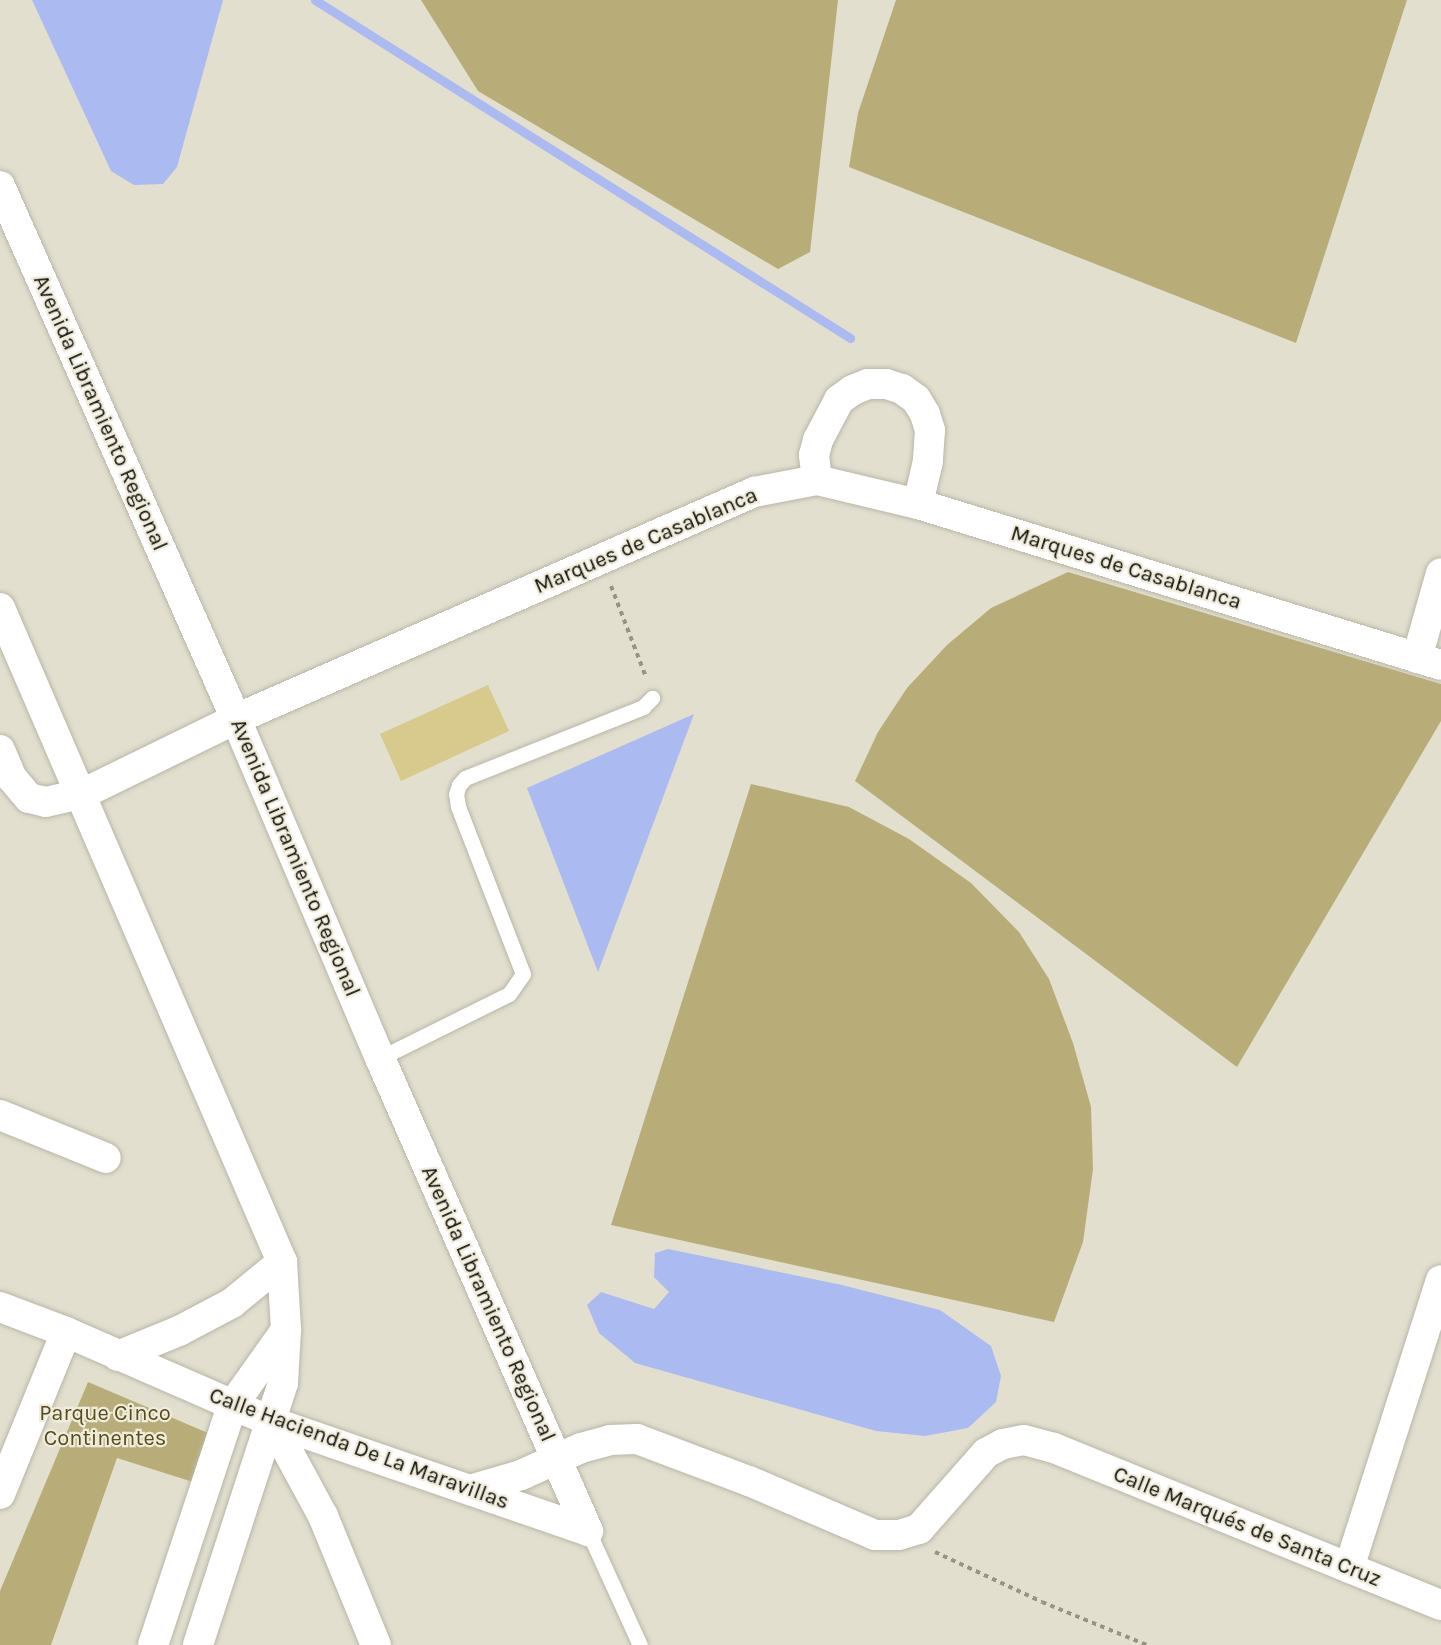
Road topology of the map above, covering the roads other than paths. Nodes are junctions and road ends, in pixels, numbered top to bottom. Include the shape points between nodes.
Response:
1 (0, 186) edge
2 (817, 480) junction
3 (918, 504) junction
4 (1441, 573) edge
5 (0, 608) edge
6 (1429, 662) edge
7 (652, 698) road end
8 (236, 719) junction
9 (0, 750) edge
10 (82, 794) junction
11 (380, 1058) junction
12 (0, 1115) edge
13 (106, 1158) dead end
14 (282, 1262) junction
15 (1441, 1280) edge
16 (0, 1307) edge
17 (286, 1330) junction
18 (66, 1332) junction
19 (118, 1356) junction
20 (232, 1406) junction
21 (272, 1422) junction
22 (557, 1460) junction
23 (470, 1490) junction
24 (0, 1494) edge
25 (588, 1530) junction
26 (1349, 1568) junction
27 (1441, 1605) edge
28 (153, 1645) edge
29 (198, 1645) edge
30 (376, 1645) edge
31 (640, 1645) edge

1 - 8 street, Avenida Libramiento Regional
2 - 3 street, Marques de Casablanca
2 - 3 street via 814,455 818,440 839,400 868,384 886,384 916,399 926,414 930,430 928,461
2 - 8 street, Marques de Casablanca via 754,492
3 - 6 street, Marques de Casablanca
4 - 6 street
5 - 10 street
7 - 11 lane via 643,707 465,778 459,784 458,806 523,974 509,994
8 - 10 street, Marques de Casablanca
8 - 11 street, Avenida Libramiento Regional
9 - 10 street, Marques de Casablanca via 12,778 29,798 46,802
10 - 14 street
11 - 22 street, Avenida Libramiento Regional
12 - 13 street
14 - 17 street
14 - 19 street via 232,1303 179,1331
15 - 26 street
16 - 18 street, Calle Hacienda De La Maravillas
17 - 20 street
17 - 21 street via 283,1383
18 - 19 street, Calle Hacienda De La Maravillas
18 - 24 street
19 - 20 street, Calle Hacienda De La Maravillas
20 - 21 street, Calle Hacienda De La Maravillas
20 - 28 street
21 - 23 street, Calle Hacienda De La Maravillas
21 - 29 street
21 - 30 street via 323,1516
22 - 23 street
22 - 25 street, Avenida Libramiento Regional
22 - 26 street, Calle Marqués de Santa Cruz via 610,1440 637,1439 875,1535 899,1535 919,1529 986,1453 1003,1443 1024,1440 1054,1448
23 - 25 street, Calle Hacienda De La Maravillas
25 - 31 lane
26 - 27 street, Calle Marqués de Santa Cruz

